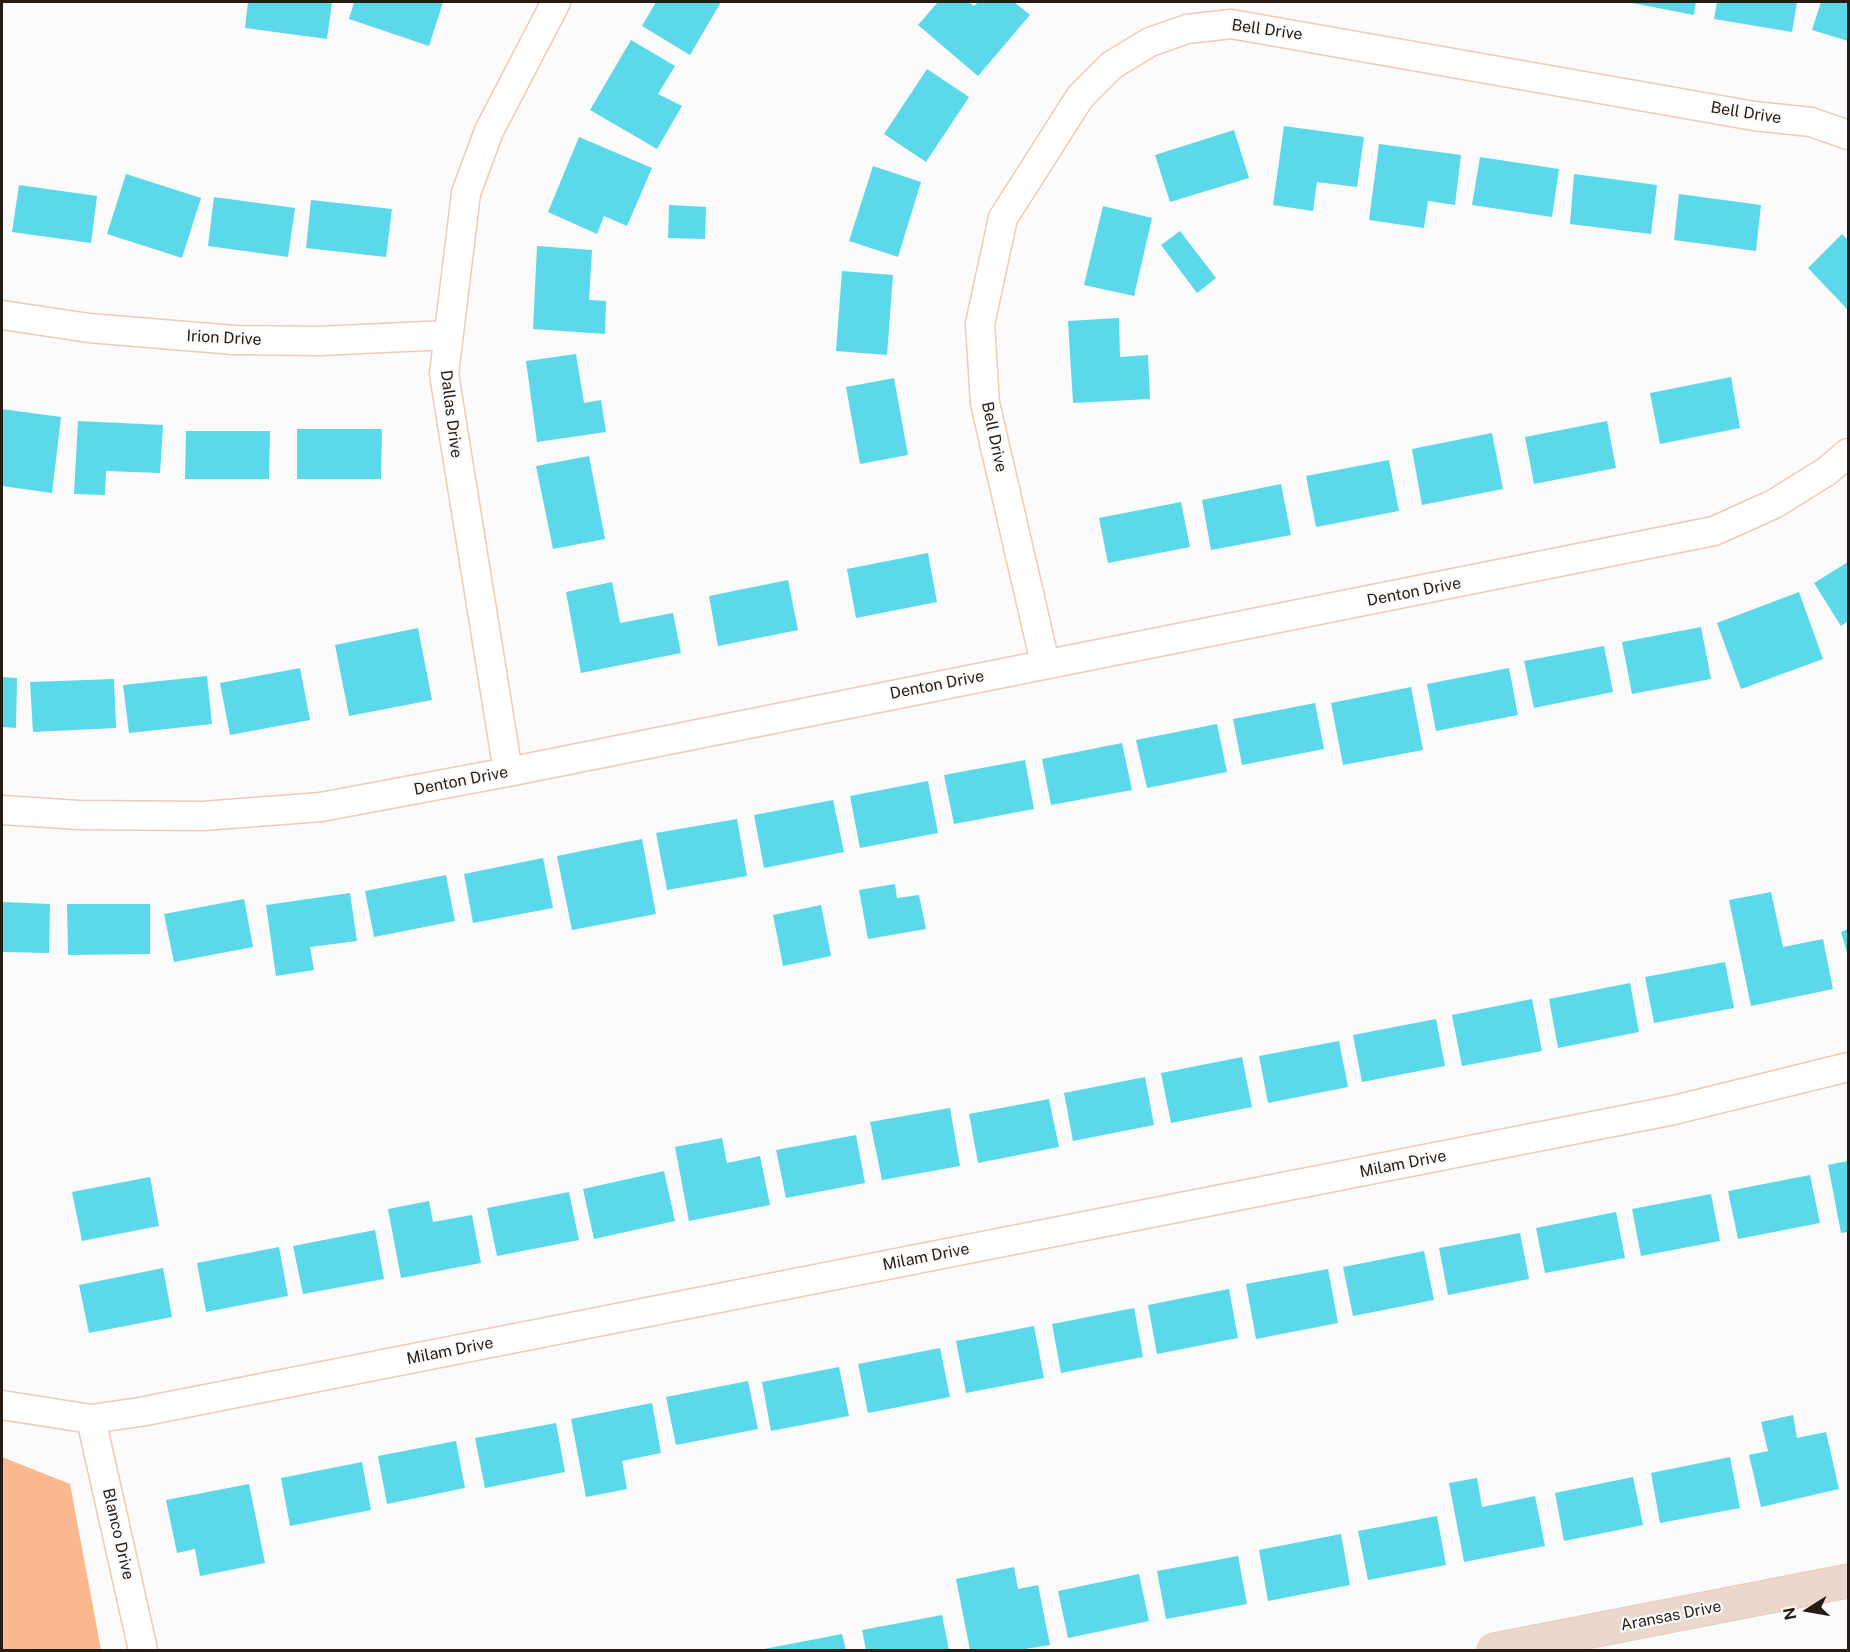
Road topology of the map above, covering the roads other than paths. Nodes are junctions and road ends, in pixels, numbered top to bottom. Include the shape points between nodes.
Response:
1 (556, 2) edge
2 (1848, 135) edge
3 (2, 315) edge
4 (448, 335) junction
5 (1848, 453) edge
6 (1045, 663) junction
7 (508, 772) junction
8 (2, 810) edge
9 (1848, 1067) edge
10 (2, 1405) edge
11 (91, 1419) junction
12 (1848, 1581) edge
13 (143, 1650) edge
14 (1494, 1650) edge

1 - 4 street, Dallas Drive via 489,131 466,193
2 - 6 street, Bell Drive via 1811,122 1754,116 1230,24 1186,29 1150,42 1112,65 1080,97 1003,218 980,324 985,403
3 - 4 street, Irion Drive via 88,328 234,340 320,341
4 - 7 street, Dallas Drive via 444,374
5 - 6 street, Denton Drive via 1827,471 1773,504 1714,531
6 - 7 street, Denton Drive
7 - 8 street, Denton Drive via 321,807 203,816
9 - 11 street, Milam Drive via 1662,1113
10 - 11 street, Milam Drive
11 - 13 street, Blanco Drive
12 - 14 street, Aransas Drive

